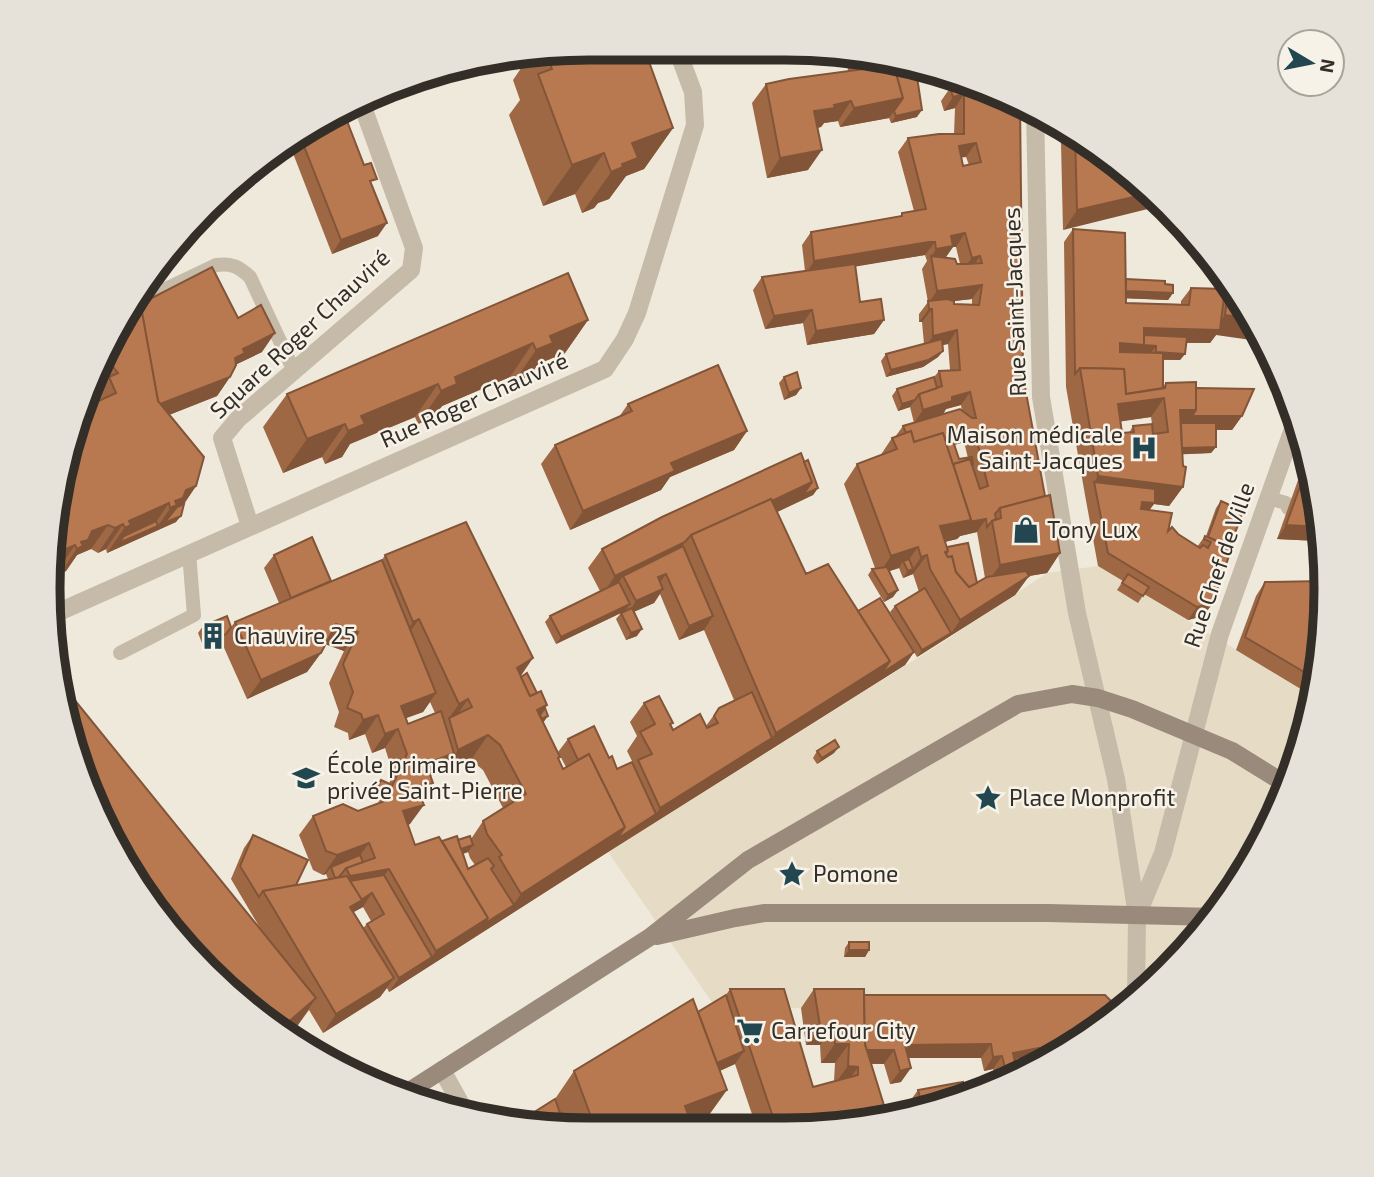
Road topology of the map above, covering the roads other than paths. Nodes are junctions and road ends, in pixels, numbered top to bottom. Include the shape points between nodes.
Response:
1 (681, 60) edge
2 (364, 110) edge
3 (1035, 122) edge
4 (147, 298) edge
5 (294, 371) junction
6 (1291, 435) edge
7 (1268, 498) junction
8 (1288, 508) dead end
9 (250, 526) junction
10 (189, 553) junction
11 (61, 611) edge
12 (120, 653) dead end
13 (1098, 698) junction
14 (1192, 734) junction
15 (1278, 780) edge
16 (1137, 916) junction
17 (1199, 918) edge
18 (650, 937) junction
19 (1136, 984) edge
20 (442, 1070) junction
21 (414, 1088) edge
22 (459, 1101) edge

1 - 9 street, Rue Roger Chauviré via 693,92 695,125 637,313 605,369
2 - 5 street, Square Roger Chauviré via 414,248 411,270
3 - 13 street, Rue Saint-Jacques via 1041,397 1077,614
4 - 5 lane via 216,265 240,267 250,277
5 - 9 street, Square Roger Chauviré via 238,419 222,439
6 - 7 street, Rue Chef de Ville
7 - 8 lane via 1286,503
7 - 14 street, Rue Chef de Ville via 1220,634
9 - 10 street, Rue Roger Chauviré
10 - 11 street, Rue Roger Chauviré
10 - 12 lane via 194,615
13 - 14 main road
13 - 16 street
13 - 18 main road via 1072,694 1017,704 748,860
14 - 15 main road via 1232,751
14 - 16 street via 1163,853
16 - 17 main road
16 - 18 main road via 765,914
16 - 19 street
18 - 20 main road
20 - 21 main road
20 - 22 street

